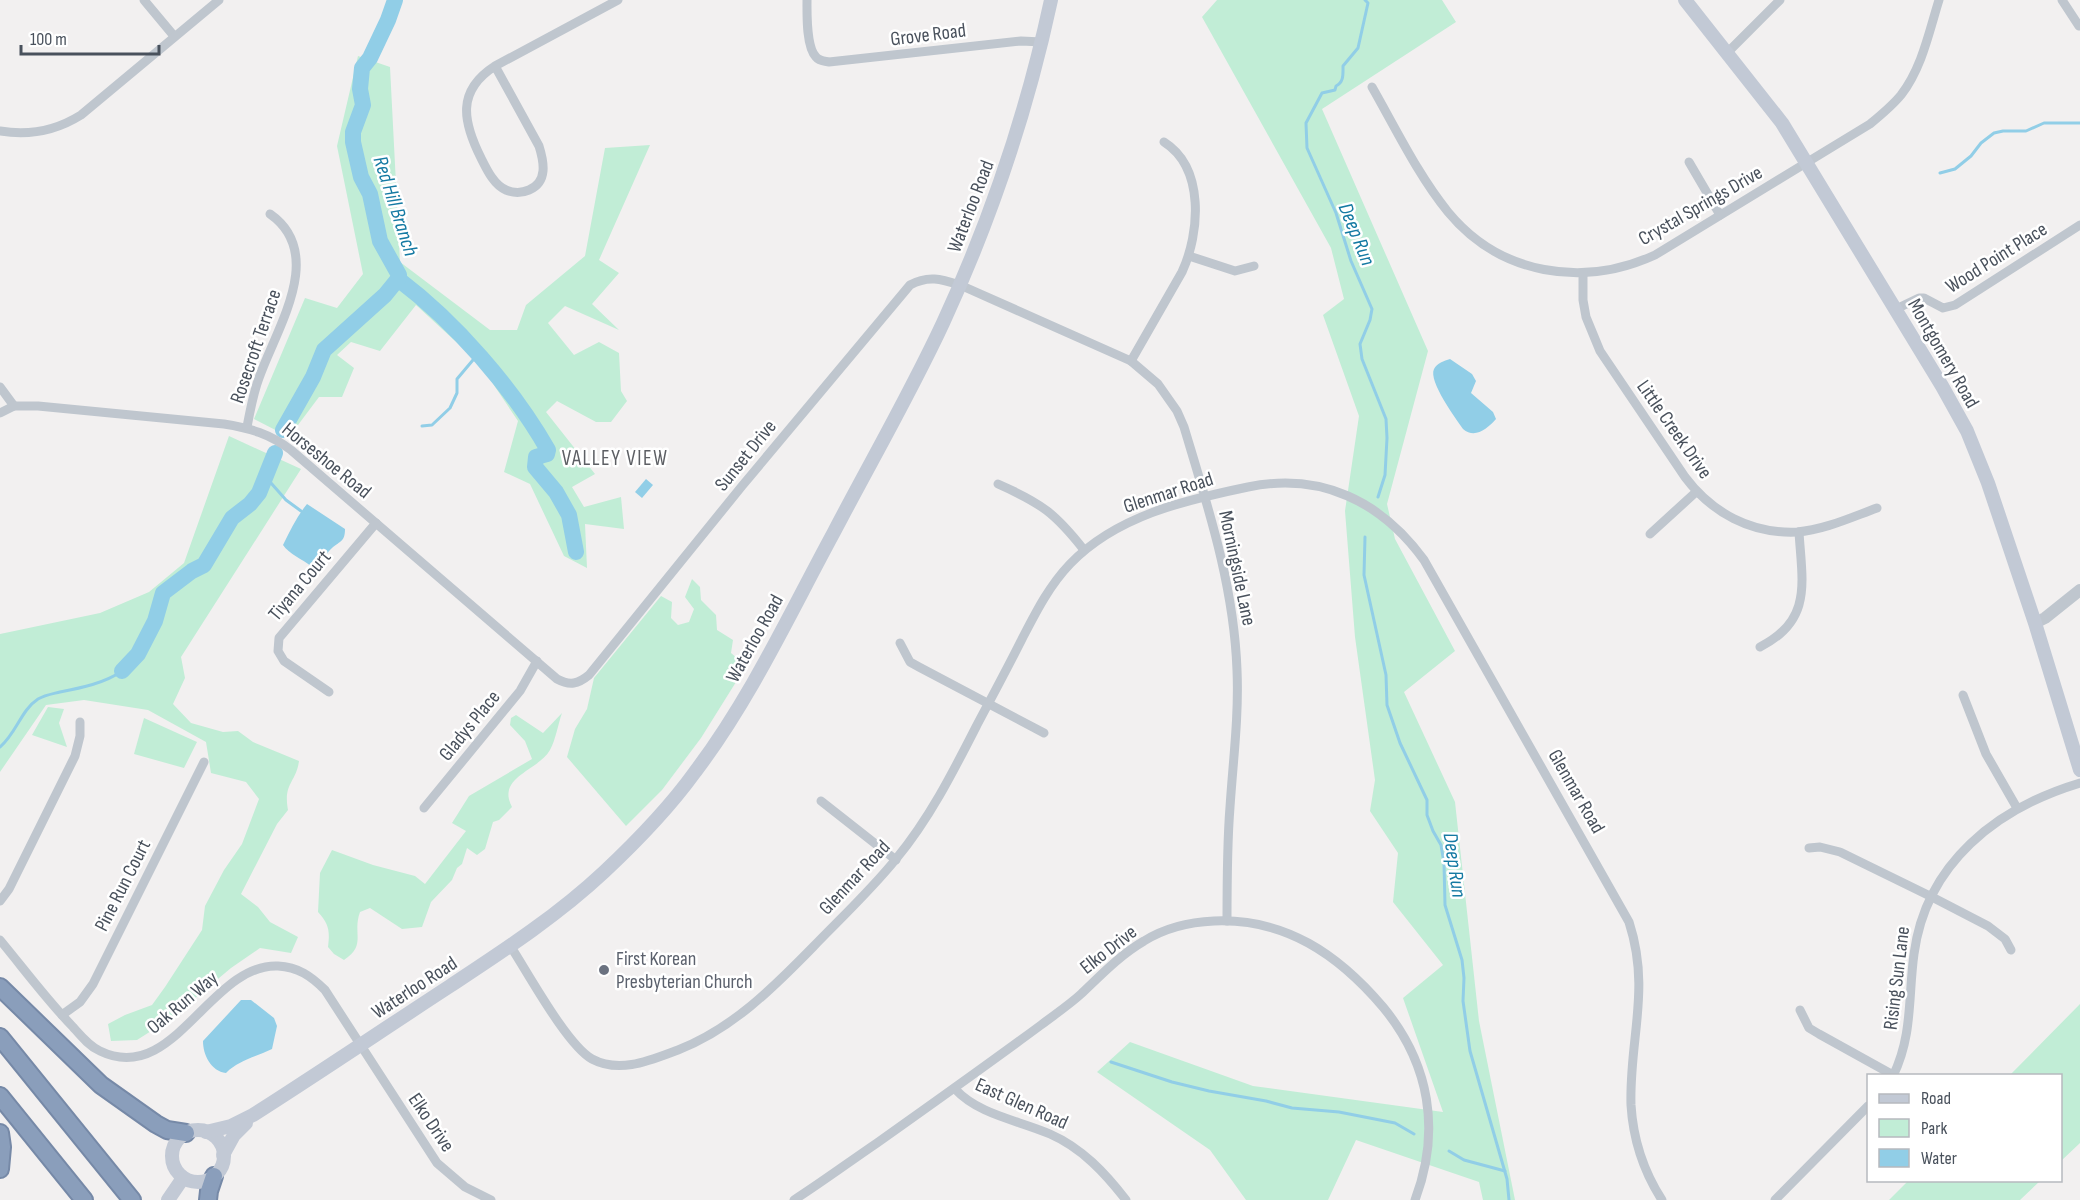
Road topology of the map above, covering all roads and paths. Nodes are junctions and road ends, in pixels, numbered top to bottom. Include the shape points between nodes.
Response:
1 (144, 0) edge
2 (219, 0) edge
3 (618, 0) edge
4 (807, 0) edge
5 (1051, 0) edge
6 (1686, 0) edge
7 (1780, 0) edge
8 (1939, 0) edge
9 (2062, 0) edge
10 (2079, 26) edge
11 (174, 36) junction
12 (1042, 42) junction
13 (1727, 53) junction
14 (495, 66) junction
15 (1372, 87) dead end
16 (0, 131) edge
17 (1164, 142) dead end
18 (1689, 162) dead end
19 (1808, 163) junction
20 (270, 214) dead end
21 (1720, 215) junction
22 (2080, 225) edge
23 (1189, 256) junction
24 (1254, 266) dead end
25 (1583, 273) junction
26 (960, 285) junction
27 (1896, 309) junction
28 (1131, 361) junction
29 (0, 387) edge
30 (14, 406) junction
31 (0, 413) edge
32 (247, 427) junction
33 (998, 484) dead end
34 (1696, 492) junction
35 (1205, 498) junction
36 (1877, 508) dead end
37 (376, 523) junction
38 (1799, 532) junction
39 (1650, 534) dead end
40 (1084, 550) junction
41 (2080, 590) edge
42 (2035, 623) junction
43 (900, 643) dead end
44 (1760, 647) dead end
45 (537, 662) junction
46 (572, 684) joint
47 (329, 692) dead end
48 (1963, 695) dead end
49 (989, 704) junction
50 (80, 722) dead end
51 (1044, 733) dead end
52 (204, 762) dead end
53 (2080, 770) edge
54 (2080, 783) edge
55 (821, 801) dead end
56 (424, 808) dead end
57 (2017, 808) junction
58 (1809, 848) dead end
59 (896, 860) junction
60 (1932, 897) junction
61 (0, 901) edge
62 (1227, 921) junction
63 (0, 940) edge
64 (511, 947) junction
65 (2011, 950) dead end
66 (0, 987) edge
67 (1800, 1010) dead end
68 (62, 1015) junction
69 (0, 1037) edge
70 (362, 1045) junction
71 (1891, 1074) edge
72 (1893, 1074) edge
73 (955, 1089) junction
74 (0, 1096) edge
75 (1867, 1108) edge
76 (254, 1115) junction
77 (206, 1132) junction
78 (0, 1133) edge
79 (186, 1133) junction
80 (223, 1155) junction
81 (0, 1169) edge
82 (214, 1176) junction
83 (183, 1178) junction
84 (169, 1199) edge
85 (84, 1200) edge
86 (132, 1200) edge
87 (208, 1200) edge
88 (491, 1200) edge
89 (794, 1200) edge
90 (1126, 1200) edge
91 (1415, 1200) edge
92 (1662, 1200) edge
93 (1775, 1200) edge

1 - 11 street
2 - 11 street
3 - 14 street
4 - 12 street, Grove Road via 813,55 829,62
5 - 12 main road, Waterloo Road
6 - 13 main road, Montgomery Road
7 - 13 street
8 - 19 street, Crystal Springs Drive via 1919,63 1900,96 1870,124
9 - 10 street
11 - 16 street via 67,124 36,132
12 - 26 main road, Waterloo Road via 1014,142
13 - 19 main road, Montgomery Road
14 - 14 street via 482,75 469,94 469,132 498,184 506,190 525,192 540,182 542,157
15 - 25 street, Crystal Springs Drive via 1427,182 1461,226 1486,246 1513,260 1552,271
17 - 23 street via 1181,156 1192,186 1195,222
18 - 21 street
19 - 21 street, Crystal Springs Drive
19 - 27 main road, Montgomery Road
20 - 32 street, Rosecroft Terrace via 290,232 295,286 259,378
21 - 25 street, Crystal Springs Drive via 1635,264
22 - 27 street, Wood Point Place via 1954,305 1943,308 1919,298
23 - 24 street via 1235,271
23 - 28 street
25 - 34 street, Little Creek Drive via 1586,317 1600,351
26 - 28 street, Morningside Lane
26 - 46 street, Sunset Drive via 930,278 910,285 589,675
26 - 64 main road, Waterloo Road via 782,629 717,740 670,804 606,871
27 - 42 main road, Montgomery Road via 1967,430
28 - 35 street, Morningside Lane via 1158,384 1177,411
29 - 30 street
30 - 31 street, Horseshoe Road
30 - 32 street, Horseshoe Road
32 - 37 street, Horseshoe Road via 278,440
33 - 40 street via 1053,514
34 - 38 street, Little Creek Drive via 1741,523
34 - 39 street
35 - 40 street, Glenmar Road via 1124,524
35 - 62 street, Morningside Lane via 1222,554 1237,671
35 - 92 street, Glenmar Road via 1263,484 1307,484 1330,489 1353,497 1388,519 1424,560 1629,922 1636,943 1640,988 1632,1106 1639,1149
36 - 38 street, Little Creek Drive
37 - 45 street, Horseshoe Road
37 - 47 street, Tiyana Court via 279,638 278,651 284,661
38 - 44 street via 1802,596 1798,609 1784,632
40 - 49 street, Glenmar Road via 1052,585
41 - 42 street
42 - 53 main road, Montgomery Road
43 - 49 street via 910,662
45 - 46 street, Horseshoe Road
45 - 56 street, Gladys Place via 520,691
48 - 57 street via 1986,753
49 - 51 street
49 - 59 street, Glenmar Road via 928,814
50 - 61 street via 75,756
52 - 68 street, Pine Run Court via 93,984 80,1002
54 - 57 street, Rising Sun Lane
55 - 59 street
57 - 60 street, Rising Sun Lane via 1972,843
58 - 60 street via 1840,852
59 - 64 street, Glenmar Road via 771,990 744,1012 686,1046 630,1065 603,1064 579,1048
60 - 65 street via 1996,931
60 - 72 street, Rising Sun Lane via 1917,935 1906,1041
62 - 73 street, Elko Drive via 1183,925 1146,939 1127,951 1079,996
62 - 91 street, Elko Drive via 1270,927 1306,941 1359,981 1392,1018 1415,1060 1429,1110 1428,1155
63 - 68 street, Oak Run Way
64 - 70 main road, Waterloo Road
66 - 79 highway via 101,1085 156,1125
67 - 71 street via 1809,1028
68 - 70 street, Oak Run Way via 99,1051 125,1057 138,1055 165,1044 246,973 256,968 286,967 301,971 325,990
69 - 86 highway
70 - 76 main road, Waterloo Road
70 - 88 street, Elko Drive via 437,1163 465,1187
73 - 89 street, Elko Drive
73 - 90 street, East Glen Road via 971,1103 1068,1143 1096,1165
74 - 85 highway
75 - 93 street
76 - 77 main road, Waterloo Road
76 - 80 main road, Waterloo Road via 234,1135
77 - 79 main road
77 - 80 main road via 219,1141
78 - 81 highway
79 - 83 main road via 175,1144 172,1155 173,1166
80 - 82 main road
82 - 83 main road via 198,1182
82 - 87 highway
83 - 84 main road

